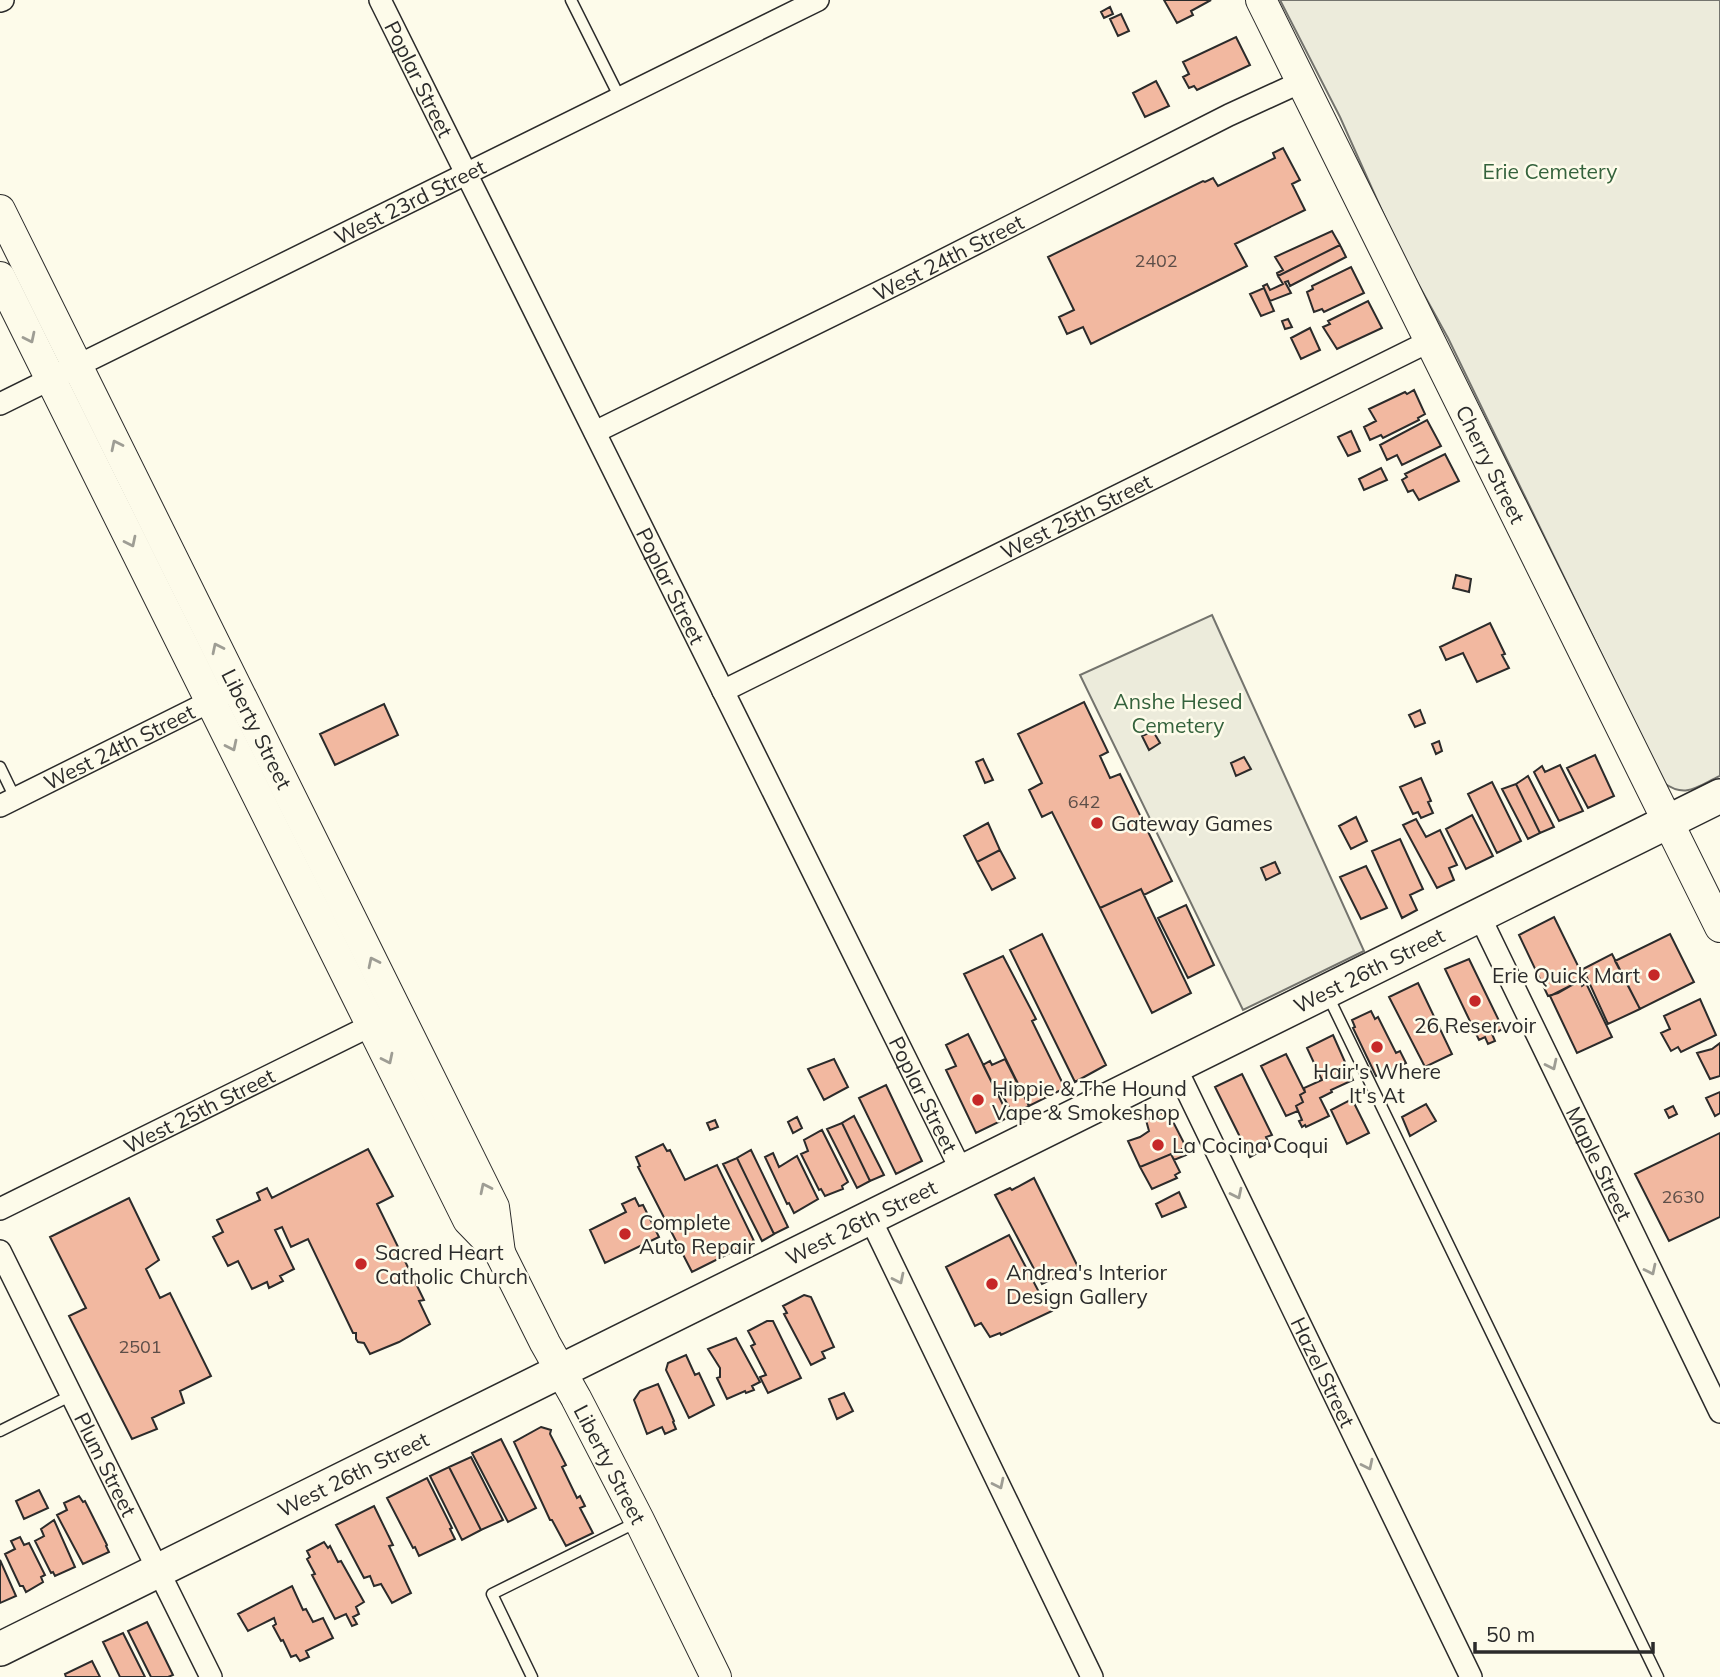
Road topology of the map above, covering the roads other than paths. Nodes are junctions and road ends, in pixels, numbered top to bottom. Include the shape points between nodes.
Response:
1 (380, 0) edge
2 (571, 0) edge
3 (818, 0) edge
4 (1261, 0) edge
5 (1301, 82) junction
6 (620, 98) junction
7 (466, 174) junction
8 (0, 210) edge
9 (0, 277) edge
10 (1430, 341) junction
11 (64, 373) junction
12 (0, 404) edge
13 (594, 432) junction
14 (237, 688) junction
15 (723, 691) junction
16 (211, 702) junction
17 (0, 767) edge
18 (1720, 796) edge
19 (8, 802) edge
20 (1668, 822) junction
21 (1479, 915) junction
22 (1720, 927) edge
23 (1325, 992) junction
24 (398, 1012) junction
25 (371, 1026) junction
26 (1175, 1066) junction
27 (962, 1172) junction
28 (0, 1209) edge
29 (870, 1217) junction
30 (0, 1251) edge
31 (500, 1253) junction
32 (561, 1371) junction
33 (72, 1395) junction
34 (1720, 1412) edge
35 (0, 1431) edge
36 (639, 1520) junction
37 (158, 1570) junction
38 (0, 1649) edge
39 (211, 1677) edge
40 (532, 1677) edge
41 (716, 1677) edge
42 (1093, 1677) edge
43 (1471, 1677) edge
44 (1658, 1677) edge

1 - 7 street, Poplar Street
2 - 6 lane
3 - 6 street, West 23rd Street
4 - 5 main road, Cherry Street
5 - 10 main road, Cherry Street
5 - 13 street, West 24th Street
6 - 7 street, West 23rd Street
7 - 11 street, West 23rd Street
7 - 13 street, Poplar Street
8 - 11 main road, Liberty Street
9 -> 11 main road, Liberty Street
10 - 15 street, West 25th Street
10 - 20 main road, Cherry Street
11 - 12 street, West 23rd Street
14 -> 11 main road, Liberty Street
11 -> 16 main road, Liberty Street
13 - 15 street, Poplar Street
14 - 16 street, West 24th Street
24 -> 14 main road, Liberty Street
15 - 27 street, Poplar Street
16 - 19 street, West 24th Street
16 -> 25 main road, Liberty Street
17 - 19 lane
18 - 20 main road, West 26th Street
20 - 21 main road, West 26th Street
20 - 22 main road, Cherry Street
21 - 23 main road, West 26th Street
21 -> 34 street, Maple Street
23 - 26 main road, West 26th Street
23 - 44 lane
24 - 25 street, West 25th Street
31 -> 24 main road, Liberty Street via 494,1207
25 - 28 street, West 25th Street
25 -> 31 main road, Liberty Street via 468,1220
26 - 27 main road, West 26th Street
26 -> 43 street, Hazel Street
27 - 29 main road, West 26th Street
29 - 32 main road, West 26th Street
29 -> 42 street
30 - 33 street, Plum Street
31 - 32 main road, Liberty Street
32 - 36 main road, Liberty Street
32 - 37 main road, West 26th Street
33 - 35 lane
33 - 37 street, Plum Street
36 - 40 lane via 492,1594
36 - 41 main road, Liberty Street
37 - 38 main road, West 26th Street
37 - 39 street, Plum Street

